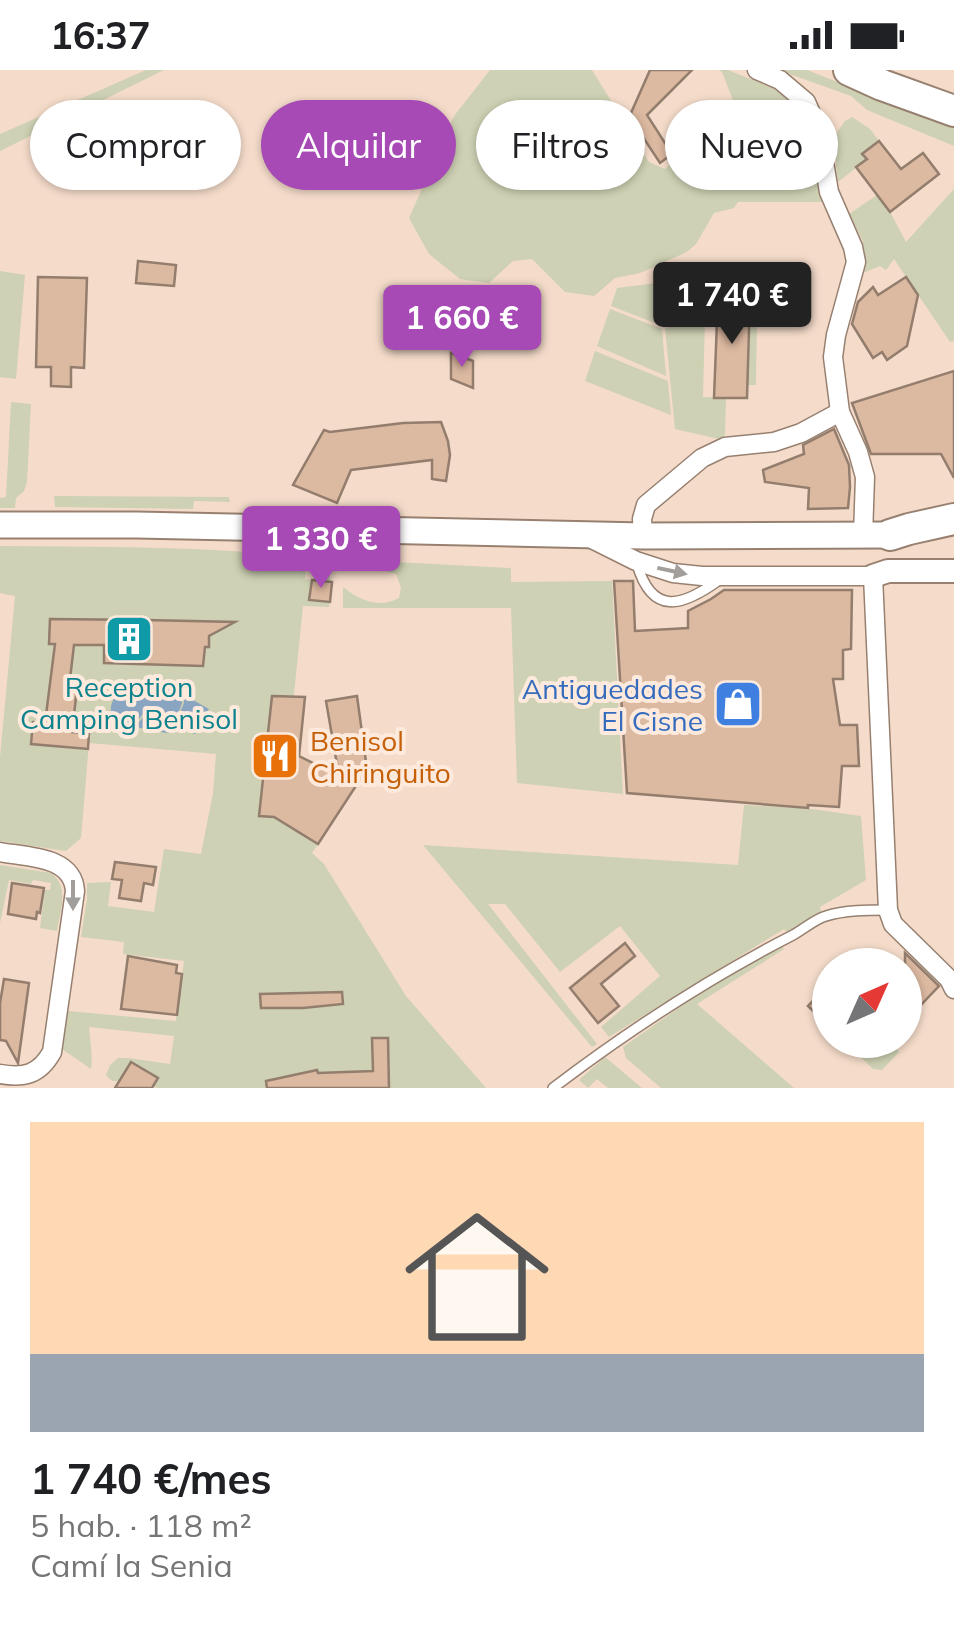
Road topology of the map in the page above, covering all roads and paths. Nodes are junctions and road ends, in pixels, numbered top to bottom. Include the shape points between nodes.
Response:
1 (757, 70) edge
2 (850, 70) edge
3 (885, 70) edge
4 (954, 94) edge
5 (954, 112) edge
6 (840, 412) junction
7 (954, 519) edge
8 (0, 524) edge
9 (954, 532) edge
10 (582, 534) junction
11 (923, 534) junction
12 (642, 536) junction
13 (876, 536) junction
14 (954, 543) edge
15 (636, 561) junction
16 (954, 571) edge
17 (724, 576) junction
18 (873, 576) junction
19 (0, 852) edge
20 (888, 910) junction
21 (954, 989) edge
22 (0, 1074) edge
23 (553, 1088) edge

1 - 6 street via 806,102 819,132 829,192 854,248 833,357
2 - 5 highway
3 - 4 highway
6 - 12 street via 801,433 702,458 646,505
6 - 13 street via 858,452
7 - 13 highway
8 - 10 main road
9 - 11 highway
10 - 12 main road
10 - 15 street
11 - 13 highway
11 - 14 highway
12 - 13 main road
15 -> 17 street via 672,573
15 - 17 lane via 643,584 660,600 682,602
16 - 18 street via 888,570
17 - 18 street
18 - 20 street
19 -> 22 street via 56,863 70,873 76,892 52,1052 24,1077
20 - 21 street via 893,924
20 - 23 lane via 824,916 606,1047

